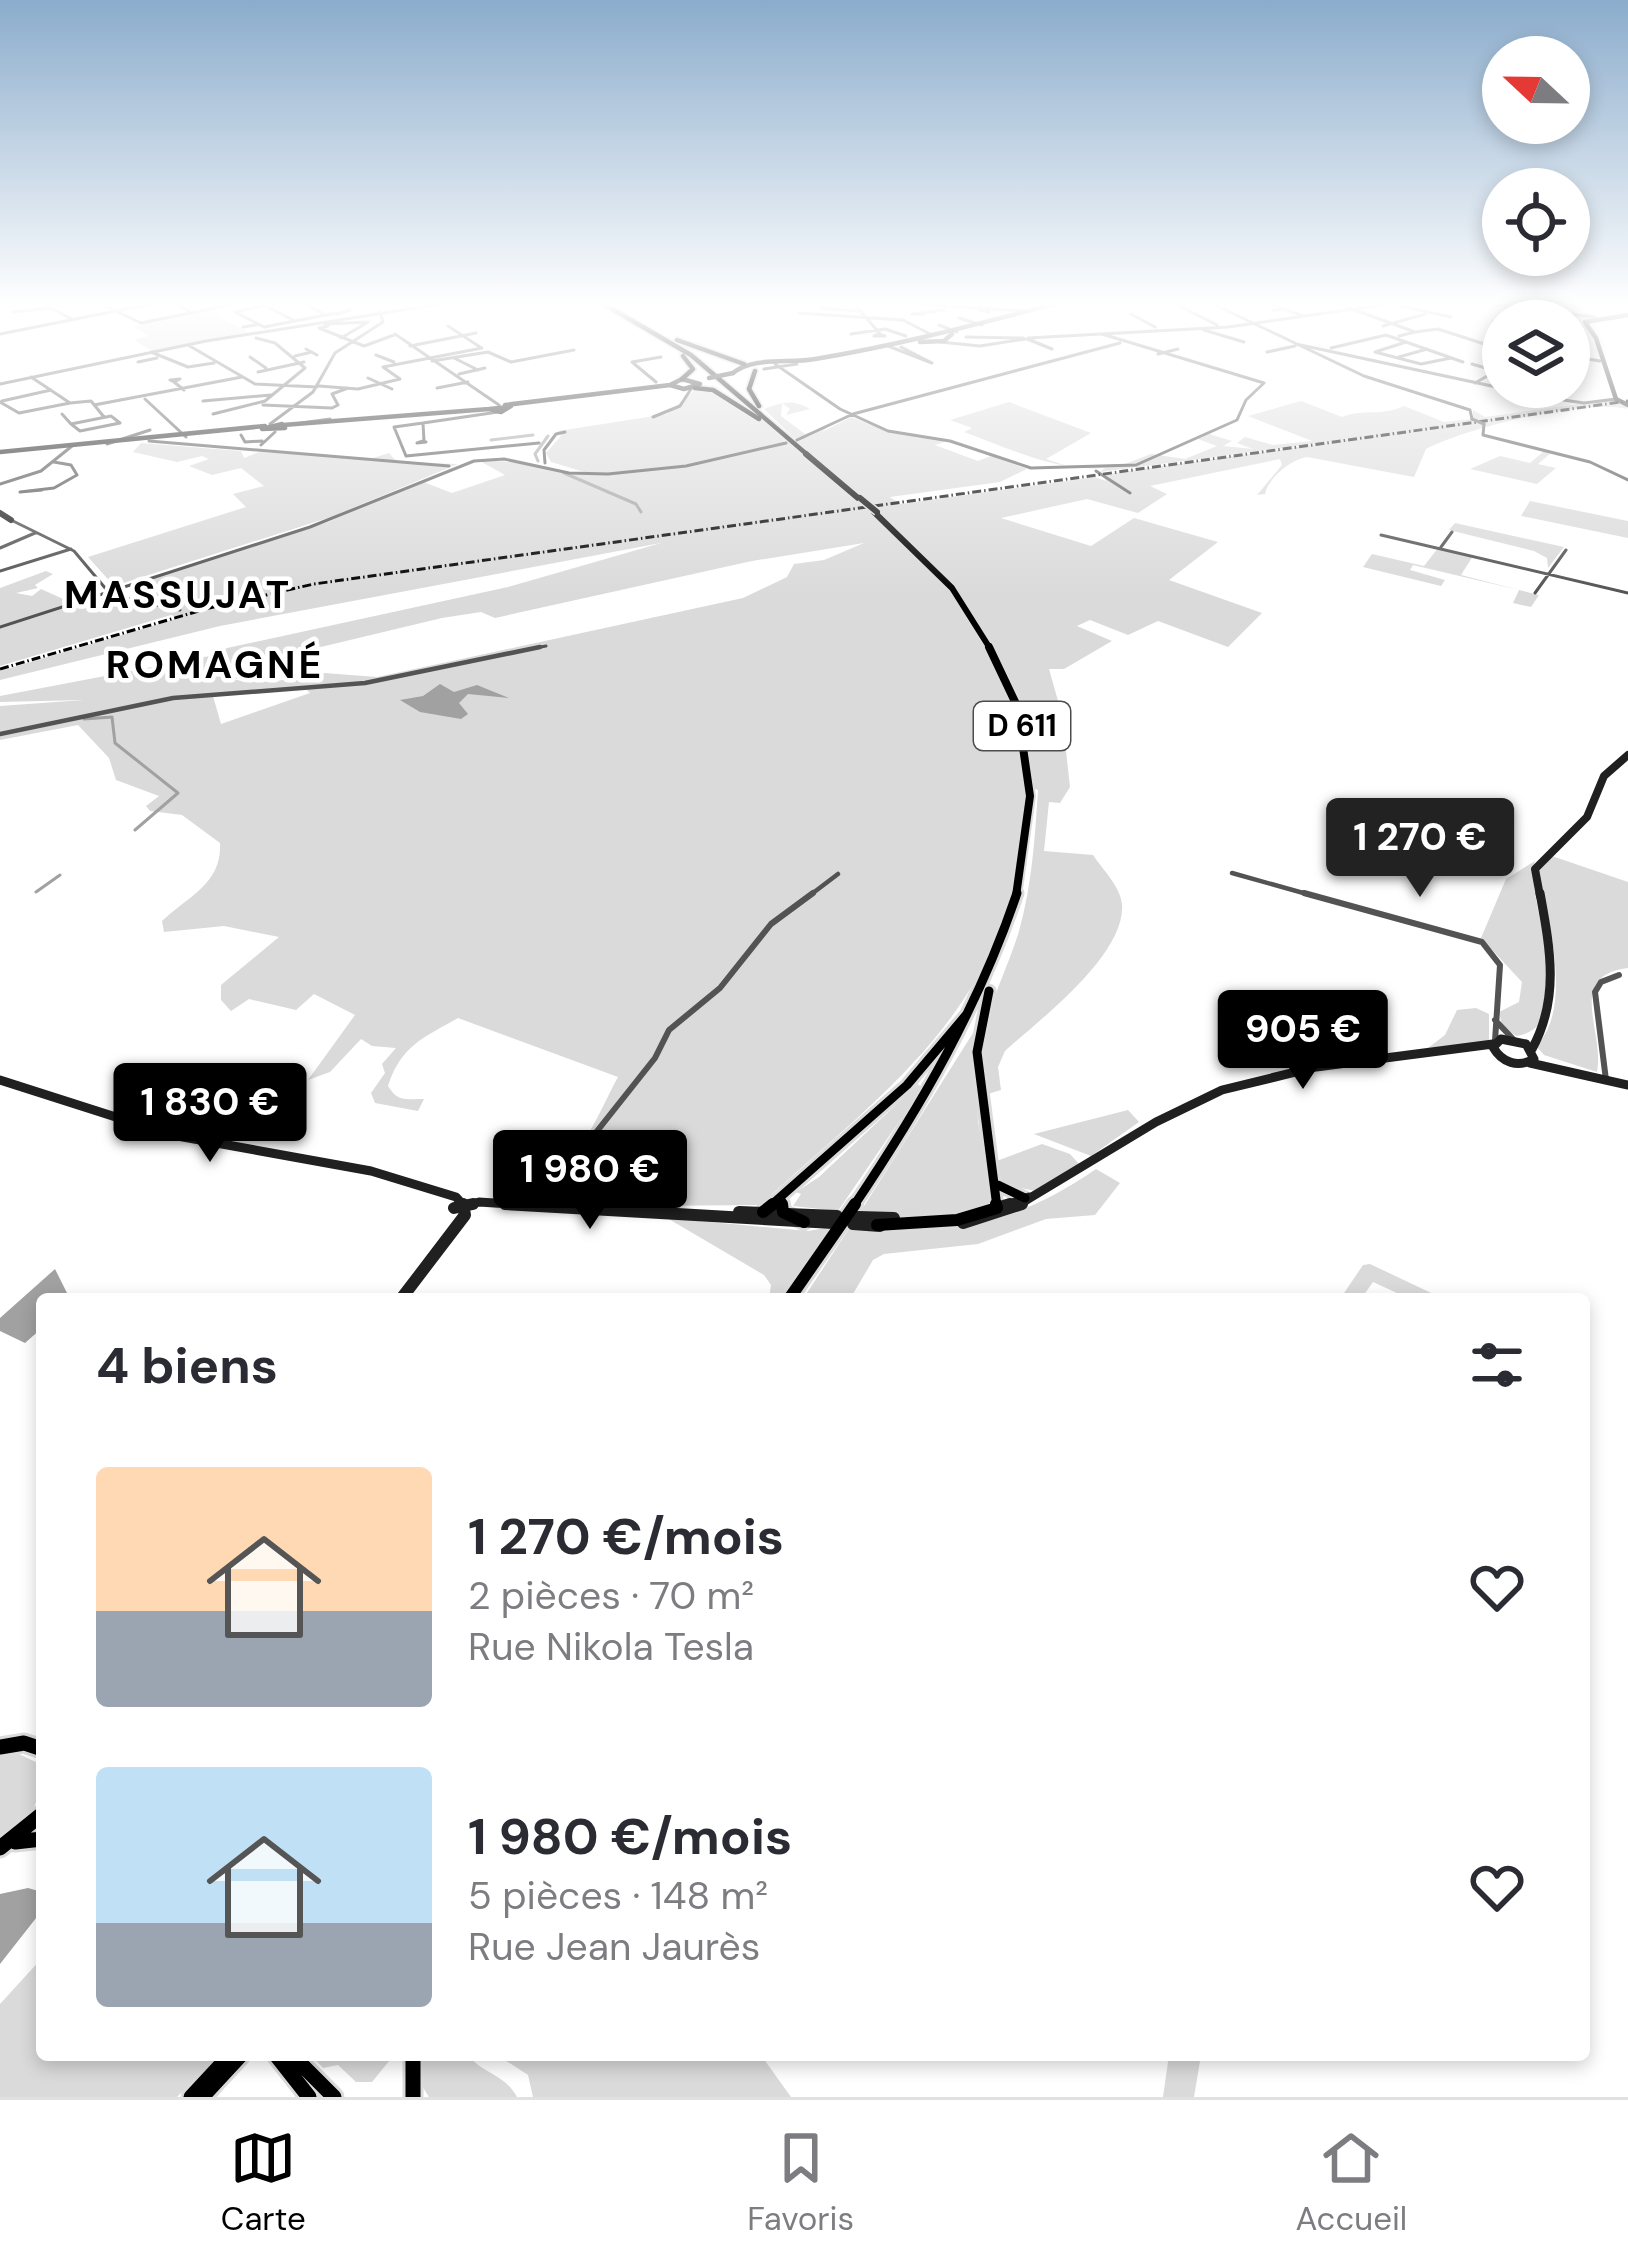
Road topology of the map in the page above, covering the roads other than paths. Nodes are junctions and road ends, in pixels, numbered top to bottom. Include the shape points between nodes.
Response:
1 (65, 400) edge
2 (125, 400) edge
3 (145, 400) edge
4 (227, 400) edge
5 (263, 400) edge
6 (304, 400) edge
7 (335, 400) edge
8 (488, 400) edge
9 (537, 400) edge
10 (683, 400) edge
11 (728, 400) edge
12 (742, 400) edge
13 (744, 400) edge
14 (755, 400) edge
15 (829, 400) edge
16 (908, 400) edge
17 (1246, 400) edge
18 (1438, 400) edge
19 (1562, 400) edge
20 (1603, 400) edge
21 (203, 401) dead end
22 (0, 402) edge
23 (70, 403) junction
24 (260, 404) junction
25 (94, 405) junction
26 (295, 409) junction
27 (496, 409) junction
28 (62, 414) dead end
29 (216, 414) dead end
30 (852, 415) junction
31 (104, 417) junction
32 (653, 417) dead end
33 (363, 420) junction
34 (423, 423) junction
35 (774, 423) junction
36 (71, 424) junction
37 (283, 424) junction
38 (299, 424) junction
39 (150, 430) dead end
40 (266, 431) junction
41 (241, 432) junction
42 (565, 432) dead end
43 (186, 437) junction
44 (149, 441) junction
45 (424, 441) dead end
46 (790, 441) junction
47 (539, 443) dead end
48 (107, 444) junction
49 (411, 444) dead end
50 (401, 445) junction
51 (72, 446) junction
52 (260, 448) junction
53 (0, 452) edge
54 (54, 461) junction
55 (545, 463) junction
56 (453, 467) junction
57 (1093, 470) junction
58 (1628, 480) edge
59 (0, 484) edge
60 (42, 490) dead end
61 (1128, 492) dead end
62 (859, 498) junction
63 (0, 513) edge
64 (11, 520) junction
65 (0, 523) edge
66 (38, 532) junction
67 (1452, 532) dead end
68 (1381, 536) dead end
69 (1441, 547) junction
70 (0, 548) edge
71 (71, 549) junction
72 (1566, 550) dead end
73 (0, 571) edge
74 (1547, 574) junction
75 (1535, 593) dead end
76 (1628, 593) edge
77 (110, 594) junction
78 (180, 610) dead end
79 (0, 627) edge
80 (546, 646) dead end
81 (0, 734) edge
82 (1628, 755) edge
83 (1232, 873) dead end
84 (838, 874) dead end
85 (1619, 975) dead end
86 (988, 987) junction
87 (1494, 1020) junction
88 (1546, 1027) junction
89 (1515, 1039) junction
90 (1494, 1043) junction
91 (1464, 1052) junction
92 (1532, 1054) junction
93 (1500, 1058) junction
94 (0, 1080) edge
95 (1606, 1080) junction
96 (1628, 1085) edge
97 (995, 1181) junction
98 (1057, 1187) junction
99 (1025, 1198) junction
100 (781, 1199) junction
101 (556, 1207) junction
102 (997, 1208) junction
103 (464, 1209) junction
104 (763, 1212) junction
105 (692, 1213) junction
106 (785, 1214) junction
107 (804, 1222) junction
108 (877, 1226) junction
109 (405, 1293) edge
110 (797, 1293) edge
111 (36, 1745) edge
112 (0, 1747) edge
113 (36, 1819) edge
114 (36, 1839) edge
115 (5, 1846) edge
116 (281, 2061) edge
117 (298, 2061) edge
118 (413, 2061) edge
119 (222, 2067) edge
120 (191, 2097) edge
121 (202, 2097) edge
122 (309, 2097) edge
123 (334, 2097) edge
124 (413, 2097) edge

1 - 23 street
2 - 25 street
3 - 43 street
4 - 21 street
5 - 24 street
6 - 26 street
7 - 26 street via 339,407
8 - 27 street
9 - 27 street
10 - 32 street
11 - 46 main road
12 - 46 main road, D 611
13 - 35 main road, D 611
14 - 35 main road
15 - 30 street
16 - 30 street
17 - 57 street via 1238,419 1139,464
18 - 58 street, bridge via 1470,410 1483,435
19 - 20 street
22 - 23 street via 19,413
23 - 25 street
24 - 26 street
24 - 29 street
25 - 31 street
26 - 37 street
27 - 33 street
27 - 34 street
28 - 36 street
30 - 46 street
30 - 57 street via 1025,467
31 - 36 street
31 - 36 street via 120,423 81,431
33 - 38 street
33 - 38 street
34 - 45 street
34 - 50 street via 394,427
35 - 62 main road, D 611
37 - 38 street
37 - 40 street
39 - 48 street via 116,434
40 - 41 street
40 - 41 street via 244,442
40 - 52 street
41 - 43 street
42 - 55 street via 544,450
43 - 44 street
44 - 48 street
44 - 52 street
46 - 55 street via 652,470 578,474
46 - 62 main road, D 611
47 - 50 street via 408,456
48 - 51 street
49 - 50 street
51 - 53 street
51 - 54 street
52 - 56 street
54 - 59 street
54 - 60 street via 78,473
55 - 56 street via 496,457
56 - 77 street via 310,527
57 - 61 street
62 - 86 main road, D 611, bridge via 975,617 1004,669 1022,726 1030,780 1026,850
63 - 64 street
64 - 65 street
64 - 66 street
66 - 70 street
66 - 71 street
67 - 69 street
68 - 69 street
69 - 74 street
71 - 73 street
71 - 77 street
72 - 74 street
74 - 75 street
74 - 76 street
77 - 78 street
77 - 79 street
80 - 81 street via 365,682 173,698
82 - 88 street via 1604,776 1587,817 1535,869 1551,945
83 - 87 street via 1478,939 1500,965
84 - 101 street via 771,924 720,988 669,1030 590,1140
85 - 95 street via 1595,992
86 - 97 main road via 977,1039
86 - 100 main road via 924,1068
86 - 110 main road, D 611 via 946,1072
87 - 89 street
87 - 90 street
88 - 89 street
88 - 92 street
89 - 90 street
89 - 92 street
90 - 91 street
90 - 93 street
91 - 93 street
91 - 98 street via 1288,1072 1175,1109
92 - 93 street
92 - 95 street
94 - 103 street via 143,1127 371,1172
95 - 96 street
97 - 99 main road
97 - 102 main road
98 - 99 street
98 - 108 street via 988,1218
99 - 102 street
100 - 104 main road
100 - 106 main road
101 - 103 street
101 - 105 street
102 - 108 main road via 958,1220
102 - 108 street via 855,1221
103 - 109 street
104 - 105 street
104 - 106 street
105 - 107 street
106 - 107 main road
106 - 107 street via 835,1220
111 - 112 main road
113 - 115 main road
114 - 115 main road
116 - 122 main road
117 - 123 main road
118 - 124 main road
119 - 120 main road
119 - 121 main road

